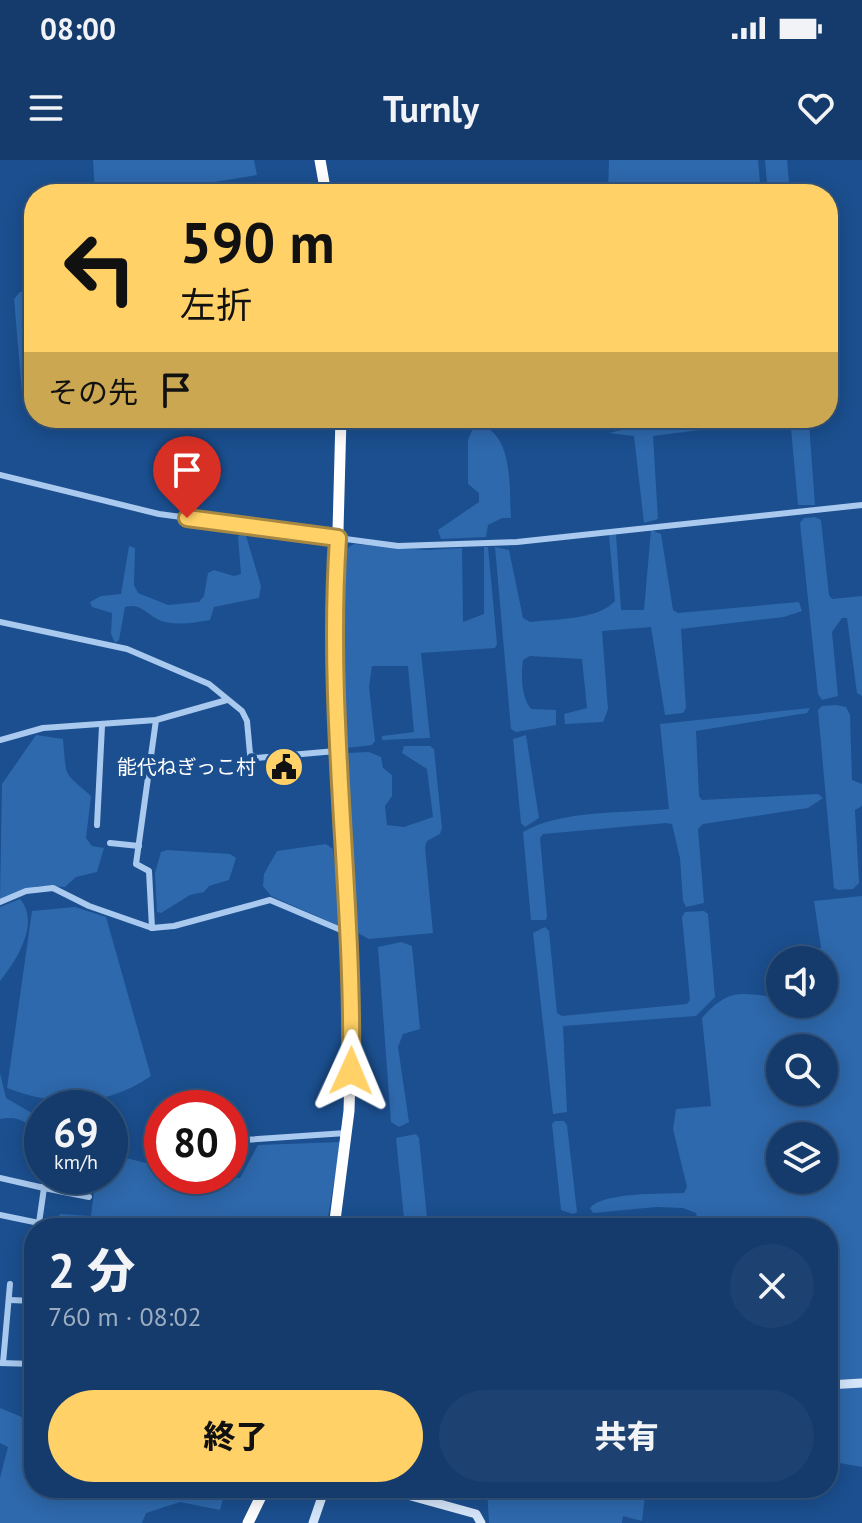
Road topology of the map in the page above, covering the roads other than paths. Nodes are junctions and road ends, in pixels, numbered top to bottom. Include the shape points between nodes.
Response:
1 (320, 160) edge
2 (324, 184) edge
3 (341, 428) edge
4 (0, 475) edge
5 (862, 505) edge
6 (338, 538) junction
7 (0, 622) edge
8 (227, 700) junction
9 (156, 720) junction
10 (102, 726) junction
11 (0, 740) edge
12 (336, 751) junction
13 (97, 825) dead end
14 (110, 843) dead end
15 (139, 846) junction
16 (0, 902) edge
17 (152, 928) junction
18 (348, 933) junction
19 (347, 1133) junction
20 (248, 1140) edge
21 (0, 1178) edge
22 (24, 1183) edge
23 (43, 1194) edge
24 (74, 1194) edge
25 (89, 1197) dead end
26 (0, 1215) edge
27 (40, 1218) edge
28 (335, 1218) edge
29 (24, 1220) edge
30 (10, 1284) dead end
31 (10, 1300) junction
32 (24, 1301) edge
33 (1, 1363) edge
34 (24, 1364) edge
35 (862, 1383) edge
36 (838, 1384) edge
37 (260, 1498) edge
38 (322, 1498) edge
39 (424, 1498) edge
40 (248, 1523) edge
41 (313, 1523) edge
42 (481, 1523) edge

1 - 2 highway
3 - 6 highway
4 - 6 street via 159,514
5 - 6 street via 517,542 398,546
6 - 12 highway
7 - 8 street via 127,649 209,684
8 - 9 street
8 - 12 street via 242,711 250,754 256,758
9 - 10 street
9 - 15 street
10 - 11 street via 43,728
10 - 13 street
12 - 18 highway
14 - 15 street
15 - 17 street via 136,864 149,871 152,887
16 - 17 street via 53,888
17 - 18 street via 270,900
18 - 19 highway via 352,1012
19 - 20 street
19 - 28 highway
21 - 22 street
23 - 27 street
24 - 25 street
26 - 29 street
30 - 31 street
31 - 32 street
31 - 33 street
33 - 34 street
35 - 36 street
37 - 40 highway
38 - 41 street
39 - 42 street via 476,1514

